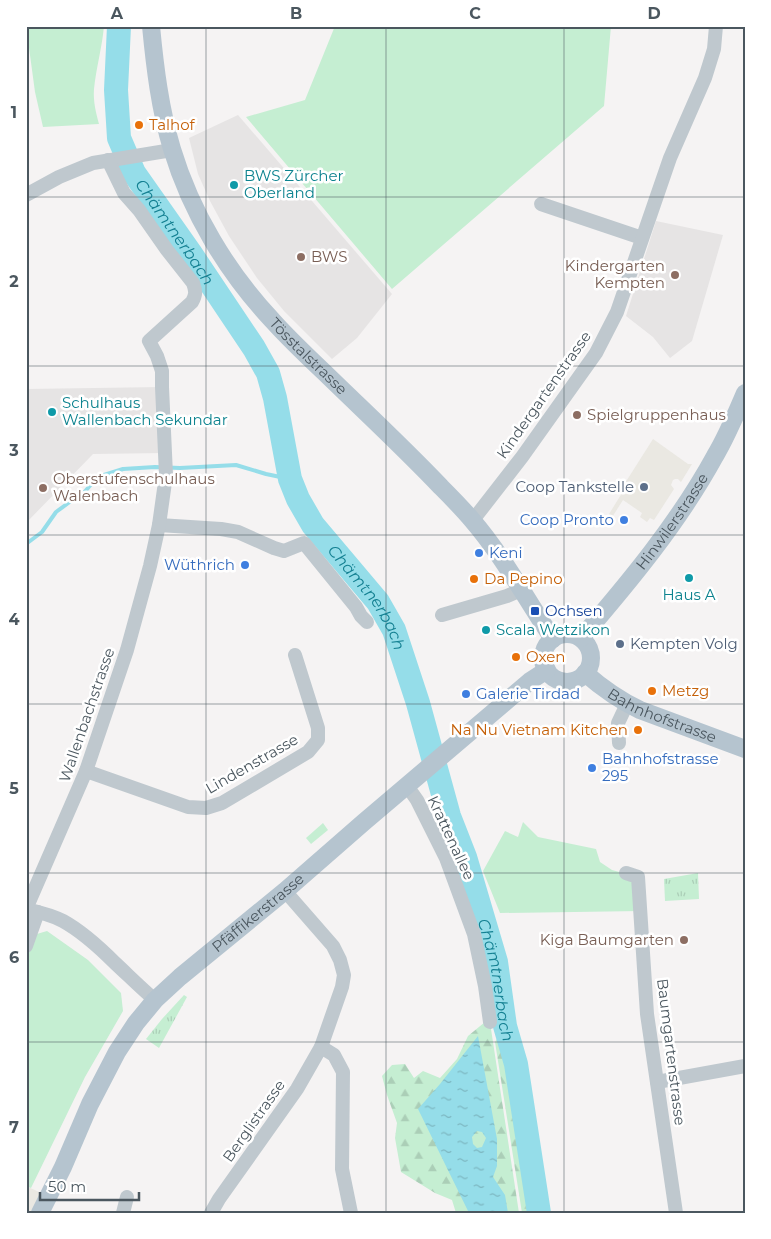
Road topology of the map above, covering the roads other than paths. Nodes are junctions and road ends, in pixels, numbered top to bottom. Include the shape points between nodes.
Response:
1 (151, 26) edge
2 (716, 26) edge
3 (172, 150) junction
4 (111, 160) junction
5 (26, 194) edge
6 (541, 204) dead end
7 (642, 238) junction
8 (745, 394) edge
9 (473, 520) junction
10 (159, 525) junction
11 (520, 590) junction
12 (442, 615) dead end
13 (367, 622) dead end
14 (581, 638) junction
15 (552, 639) junction
16 (295, 655) dead end
17 (547, 670) junction
18 (585, 673) junction
19 (627, 704) junction
20 (619, 743) dead end
21 (745, 749) edge
22 (86, 771) junction
23 (413, 780) junction
24 (626, 874) dead end
25 (285, 891) junction
26 (30, 910) edge
27 (26, 946) edge
28 (155, 1000) junction
29 (490, 1022) dead end
30 (321, 1047) junction
31 (745, 1066) edge
32 (657, 1082) junction
33 (127, 1197) dead end
34 (40, 1213) edge
35 (123, 1213) edge
36 (211, 1213) edge
37 (351, 1213) edge
38 (676, 1213) edge

1 - 3 main road, Tösstalstrasse via 160,100
2 - 7 street, Kindergartenstrasse via 714,49 705,78 670,158
3 - 4 street
3 - 9 main road, Tösstalstrasse via 204,227 242,285 308,357 411,455
4 - 5 street via 79,168
4 - 10 street, Wallenbachstrasse via 124,193 196,290 192,302 149,341 162,370 166,476
6 - 7 street
7 - 9 street, Kindergartenstrasse via 617,312 596,353
8 - 14 main road, Hinwilerstrasse via 716,456 665,536
9 - 11 main road, Tösstalstrasse
10 - 13 street via 238,532 284,551 304,542
10 - 22 street, Wallenbachstrasse via 127,650
11 - 12 street
11 - 15 main road, Tösstalstrasse
14 - 15 main road via 567,634
14 - 18 main road via 590,651 589,667
15 - 17 main road via 544,650
16 - 22 street, Lindenstrasse via 318,728 318,740 308,752 222,803 206,808 188,807
17 - 18 main road via 552,676 565,681 572,681
17 - 23 main road, Pfäffikerstrasse
18 - 19 main road, Bahnhofstrasse
19 - 20 street via 618,723
19 - 21 main road, Bahnhofstrasse
22 - 26 street, Wallenbachstrasse
23 - 25 main road, Pfäffikerstrasse
23 - 29 street, Krattenallee via 417,800 446,858 474,934
24 - 32 street, Baumgartenstrasse via 638,877 647,1014
25 - 28 main road, Pfäffikerstrasse
25 - 30 street, Berglistrasse via 333,946 344,975
26 - 27 street, Wallenbachstrasse
26 - 28 street via 62,920 77,930
28 - 34 main road, Pfäffikerstrasse via 118,1052 90,1104
30 - 36 street, Berglistrasse via 297,1089
30 - 37 street via 334,1054 343,1072 342,1169
31 - 32 street
32 - 38 street, Baumgartenstrasse
33 - 35 street

